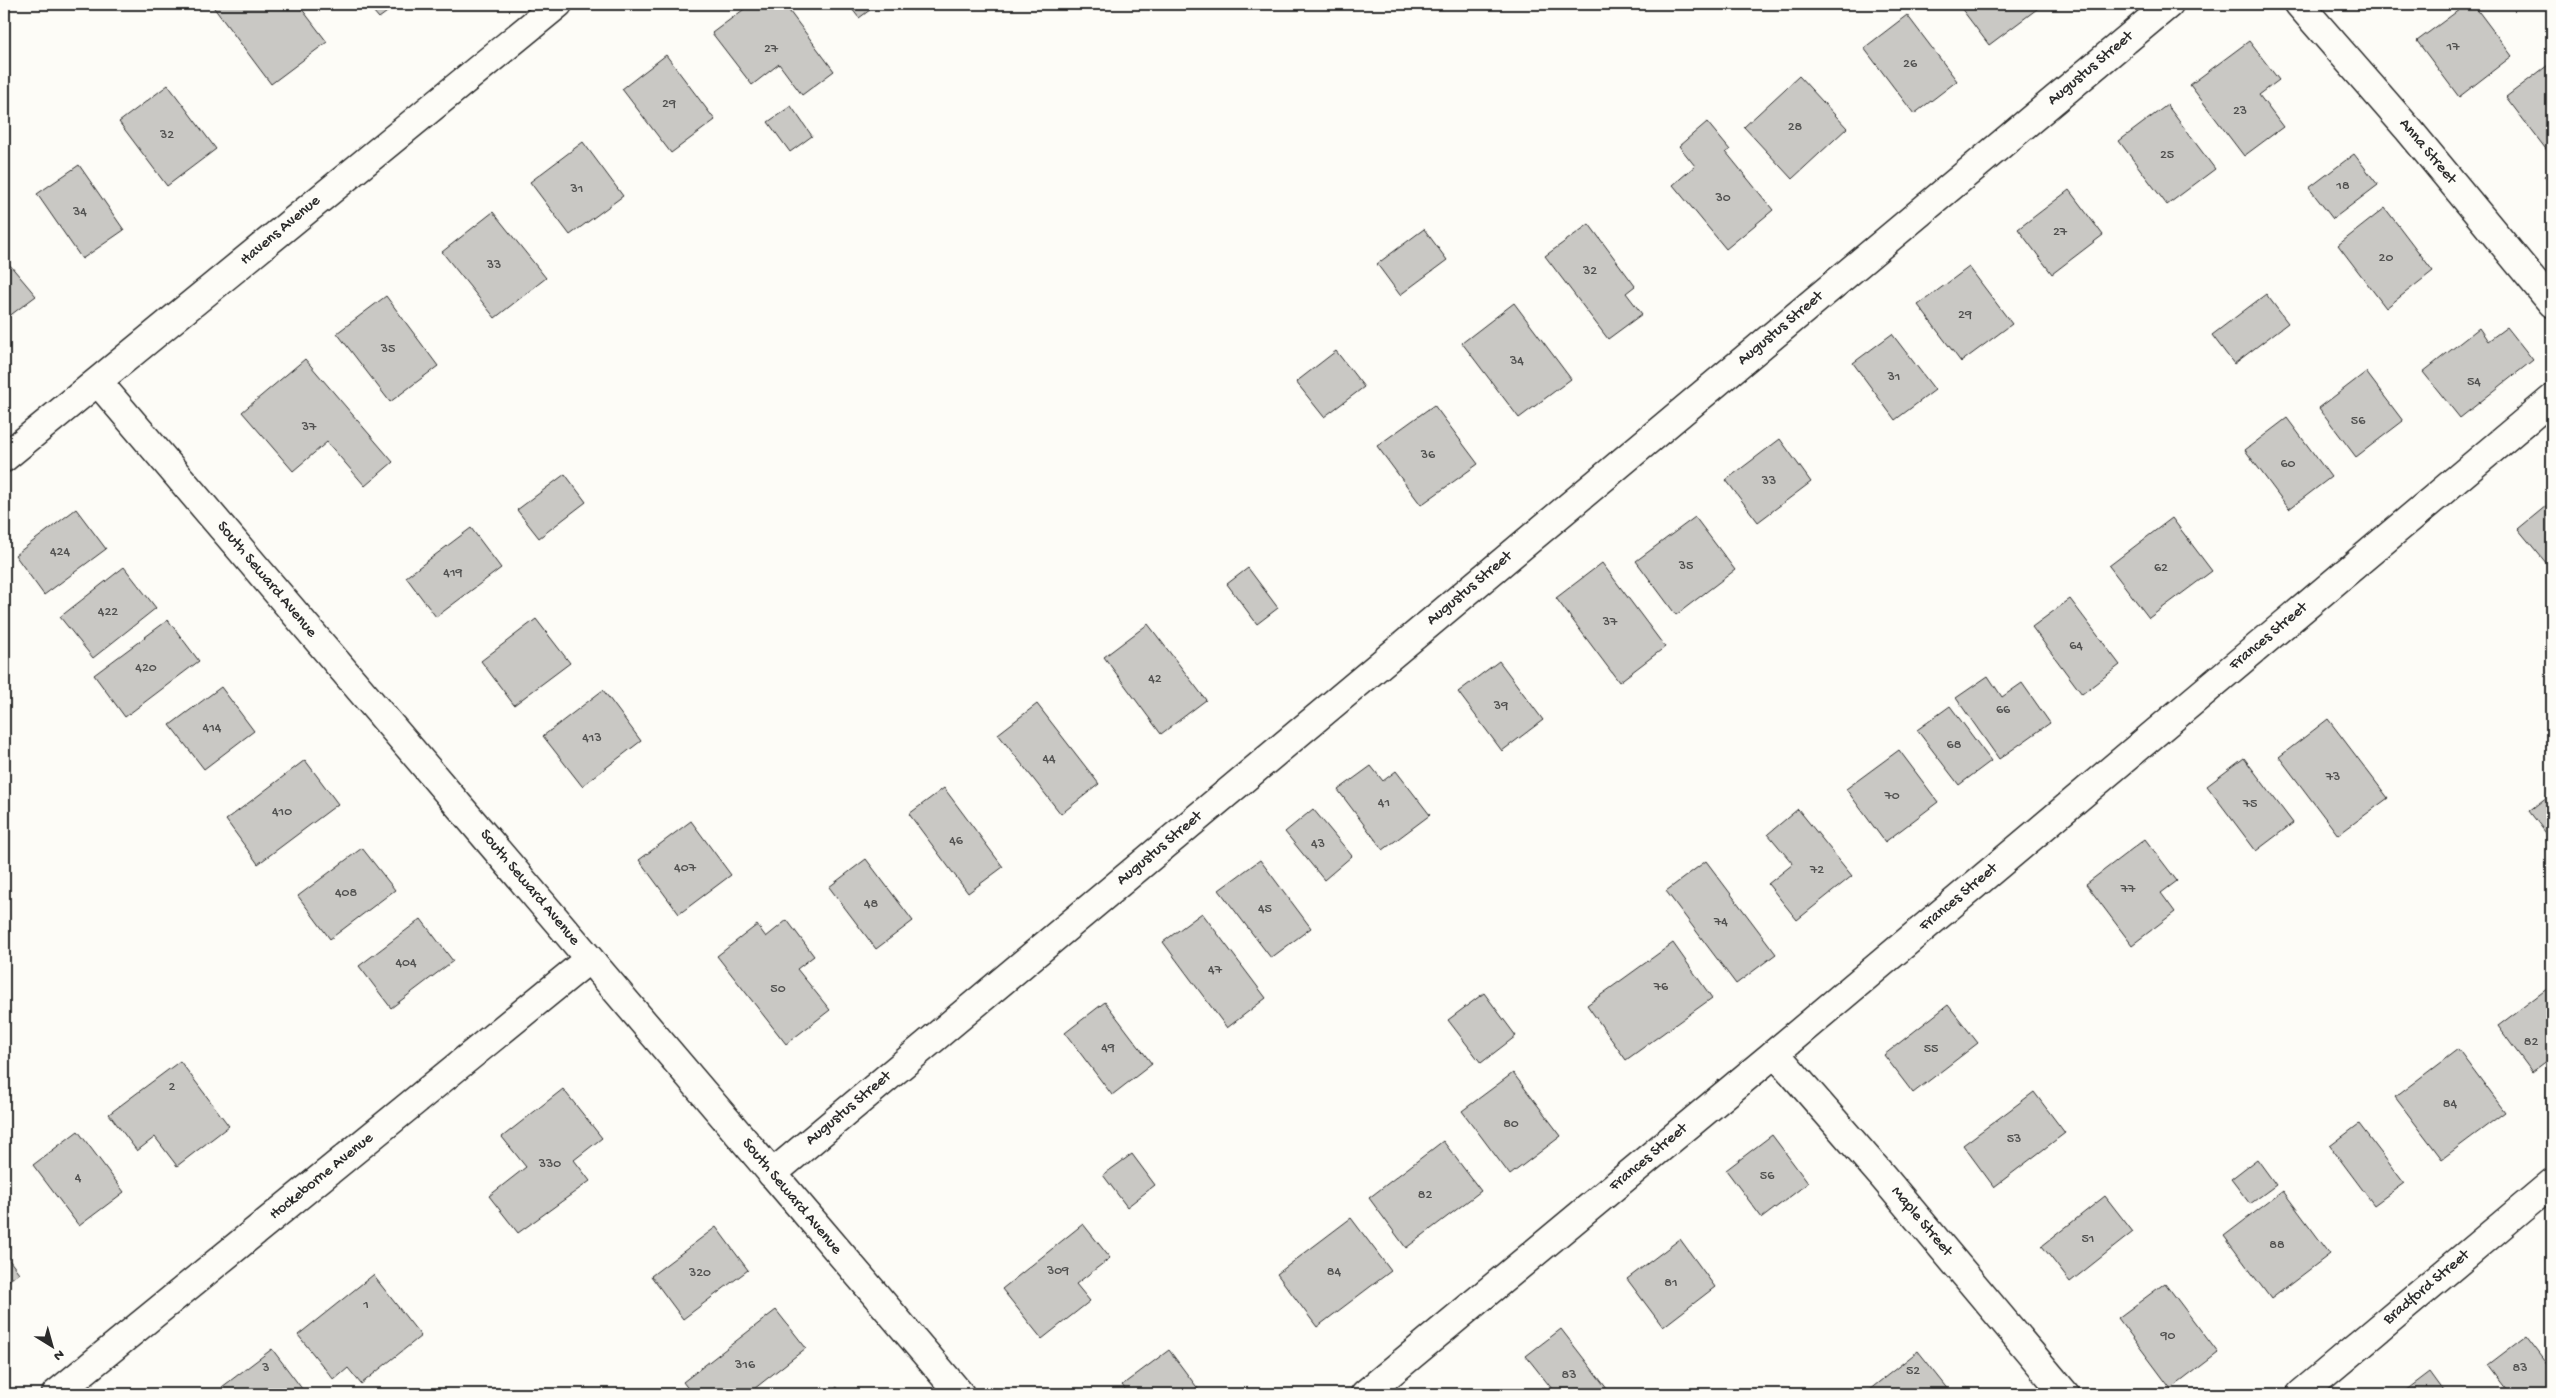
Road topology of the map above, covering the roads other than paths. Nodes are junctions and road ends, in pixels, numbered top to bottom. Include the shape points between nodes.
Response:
1 (558, 4) edge
2 (2169, 4) edge
3 (2299, 4) edge
4 (2552, 303) edge
5 (98, 382) junction
6 (2552, 399) edge
7 (4, 458) edge
8 (589, 959) junction
9 (1775, 1053) junction
10 (772, 1174) junction
11 (2552, 1183) edge
12 (56, 1394) edge
13 (960, 1394) edge
14 (1364, 1394) edge
15 (2065, 1394) edge
16 (2301, 1394) edge

1 - 5 street, Havens Avenue
2 - 10 street, Augustus Street
3 - 4 street, Anna Street via 2409,130
5 - 7 street, Havens Avenue
5 - 8 street, South Seward Avenue
6 - 9 street, Frances Street
8 - 10 street, South Seward Avenue
8 - 12 street, Hockeborne Avenue
9 - 14 street, Frances Street
9 - 15 street, Maple Street
10 - 13 street, South Seward Avenue
11 - 16 street, Bradford Street

